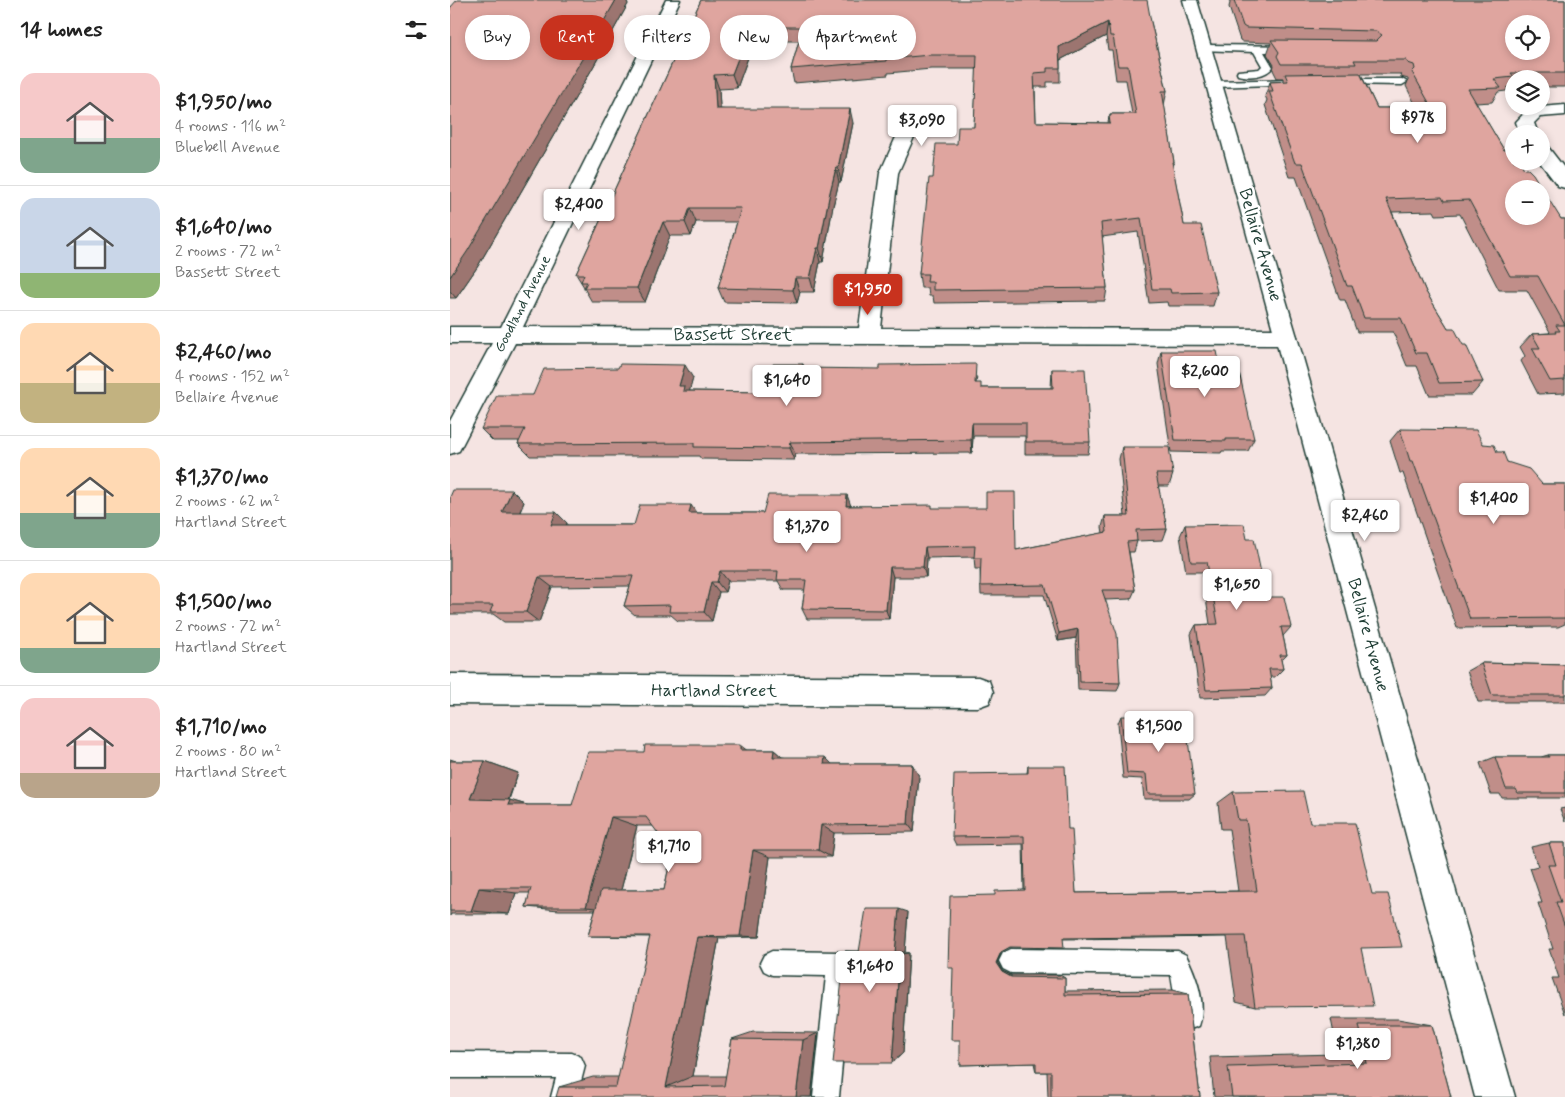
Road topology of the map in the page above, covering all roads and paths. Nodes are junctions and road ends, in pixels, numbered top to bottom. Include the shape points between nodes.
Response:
1 (673, 0) edge
2 (1190, 0) edge
3 (1204, 48) junction
4 (1304, 49) edge
5 (1258, 50) junction
6 (1212, 79) junction
7 (1307, 82) edge
8 (1334, 82) edge
9 (1402, 82) dead end
10 (1565, 110) edge
11 (913, 119) dead end
12 (1529, 125) edge
13 (1550, 163) edge
14 (1565, 182) edge
15 (450, 335) edge
16 (508, 335) junction
17 (869, 335) junction
18 (1286, 337) junction
19 (450, 444) edge
20 (450, 689) edge
21 (978, 692) dead end
22 (1011, 961) edge
23 (772, 963) dead end
24 (1192, 1037) edge
25 (450, 1065) edge
26 (564, 1097) edge
27 (826, 1097) edge
28 (1495, 1097) edge

1 - 16 street, Goodland Avenue
2 - 3 street, Bellaire Avenue
3 - 5 lane
3 - 6 street, Bellaire Avenue
4 - 5 lane
5 - 6 lane via 1268,67 1262,72
6 - 7 lane
6 - 18 street, Bellaire Avenue
8 - 9 lane
10 - 12 street via 1535,112
11 - 17 street via 889,173
13 - 14 street
15 - 16 street, Bassett Street
16 - 17 street, Bassett Street
16 - 19 street, Goodland Avenue
17 - 18 street, Bassett Street
18 - 28 street, Bellaire Avenue
20 - 21 street, Hartland Street
22 - 24 lane via 1178,963 1187,988
23 - 27 lane via 839,964
25 - 26 lane via 572,1066

